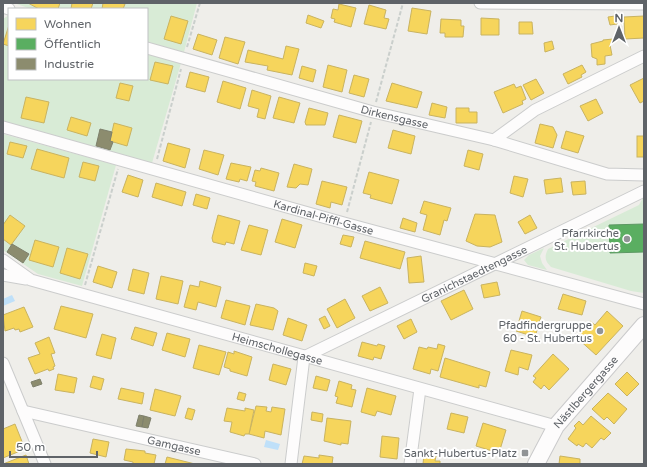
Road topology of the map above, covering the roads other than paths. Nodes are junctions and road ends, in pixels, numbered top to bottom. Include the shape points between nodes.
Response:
1 (480, 3) edge
2 (644, 4) edge
3 (148, 48) edge
4 (644, 56) edge
5 (3, 127) edge
6 (494, 140) junction
7 (644, 175) edge
8 (644, 191) edge
9 (3, 260) edge
10 (494, 263) junction
11 (3, 274) edge
12 (31, 280) junction
13 (644, 304) edge
14 (644, 325) edge
15 (304, 357) junction
16 (3, 363) edge
17 (420, 389) junction
18 (23, 411) junction
19 (556, 426) junction
20 (45, 464) edge
21 (255, 464) edge
22 (291, 464) edge
23 (410, 464) edge
24 (536, 464) edge

1 - 2 street
3 - 6 street, Dirkensgasse via 373,112
4 - 6 street via 534,110
5 - 10 street, Kardinal-Piffl-Gasse
6 - 7 street, Dirkensgasse via 608,174
8 - 10 street, Granichstaedtengasse
9 - 12 street, Heimschollegasse
10 - 13 street, Kardinal-Piffl-Gasse
10 - 15 street, Granichstaedtengasse
11 - 12 street
12 - 15 street, Heimschollegasse
14 - 19 street, Nästlbergergasse
15 - 17 street, Heimschollegasse
15 - 22 street
16 - 18 street
17 - 19 street, Heimschollegasse
17 - 23 street
18 - 20 street
18 - 21 street, Gamgasse
19 - 24 street, Nästlbergergasse

